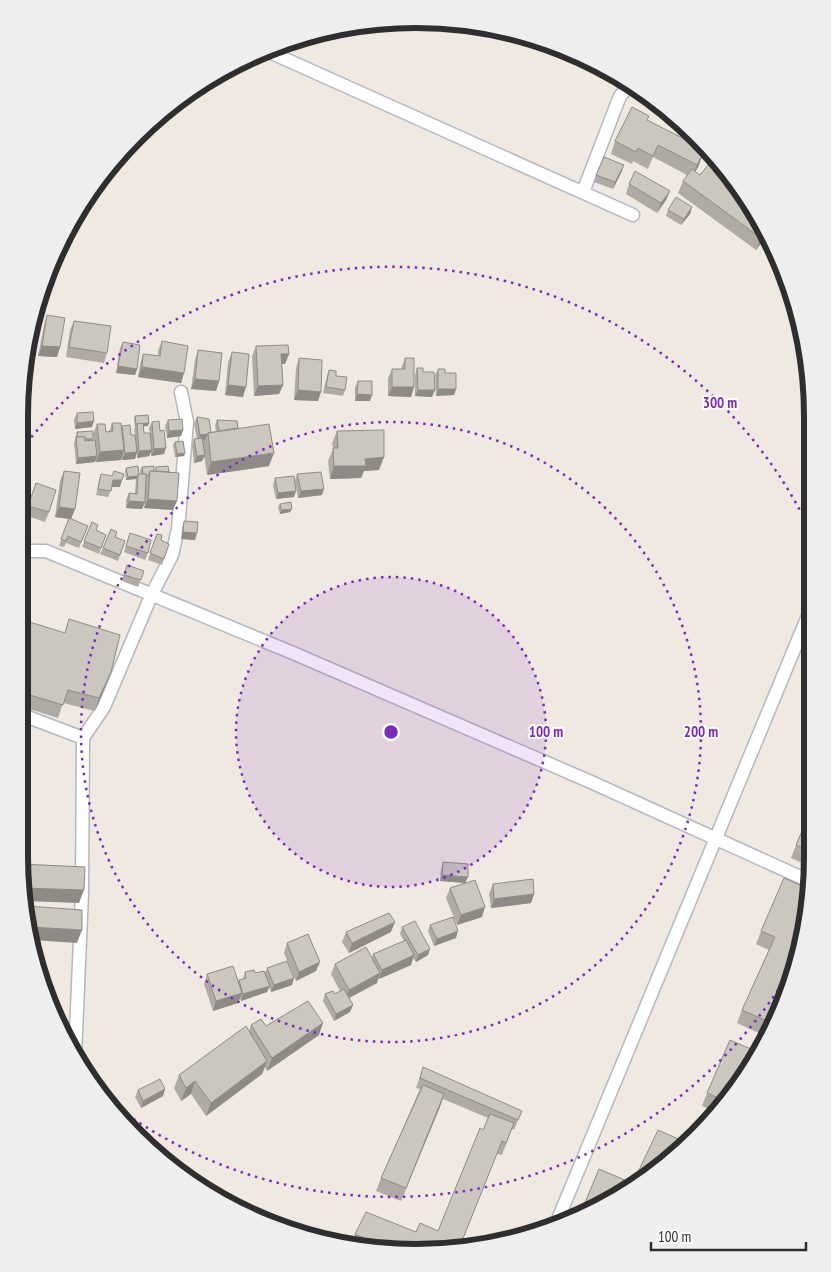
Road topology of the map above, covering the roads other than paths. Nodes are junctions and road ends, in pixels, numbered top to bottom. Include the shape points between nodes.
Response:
1 (274, 54) edge
2 (626, 90) edge
3 (582, 192) junction
4 (633, 215) dead end
5 (181, 392) dead end
6 (28, 551) edge
7 (151, 596) junction
8 (804, 633) edge
9 (28, 717) edge
10 (83, 738) junction
11 (716, 840) junction
12 (803, 878) edge
13 (76, 1043) edge
14 (559, 1217) edge

1 - 3 street
2 - 3 street via 620,96
3 - 4 street
5 - 7 street via 187,422 178,529 172,555
6 - 7 street via 46,551
7 - 10 street via 104,707
7 - 11 street via 302,657 591,782
8 - 11 street
9 - 10 street
10 - 13 street via 82,893
11 - 12 street
11 - 14 street

